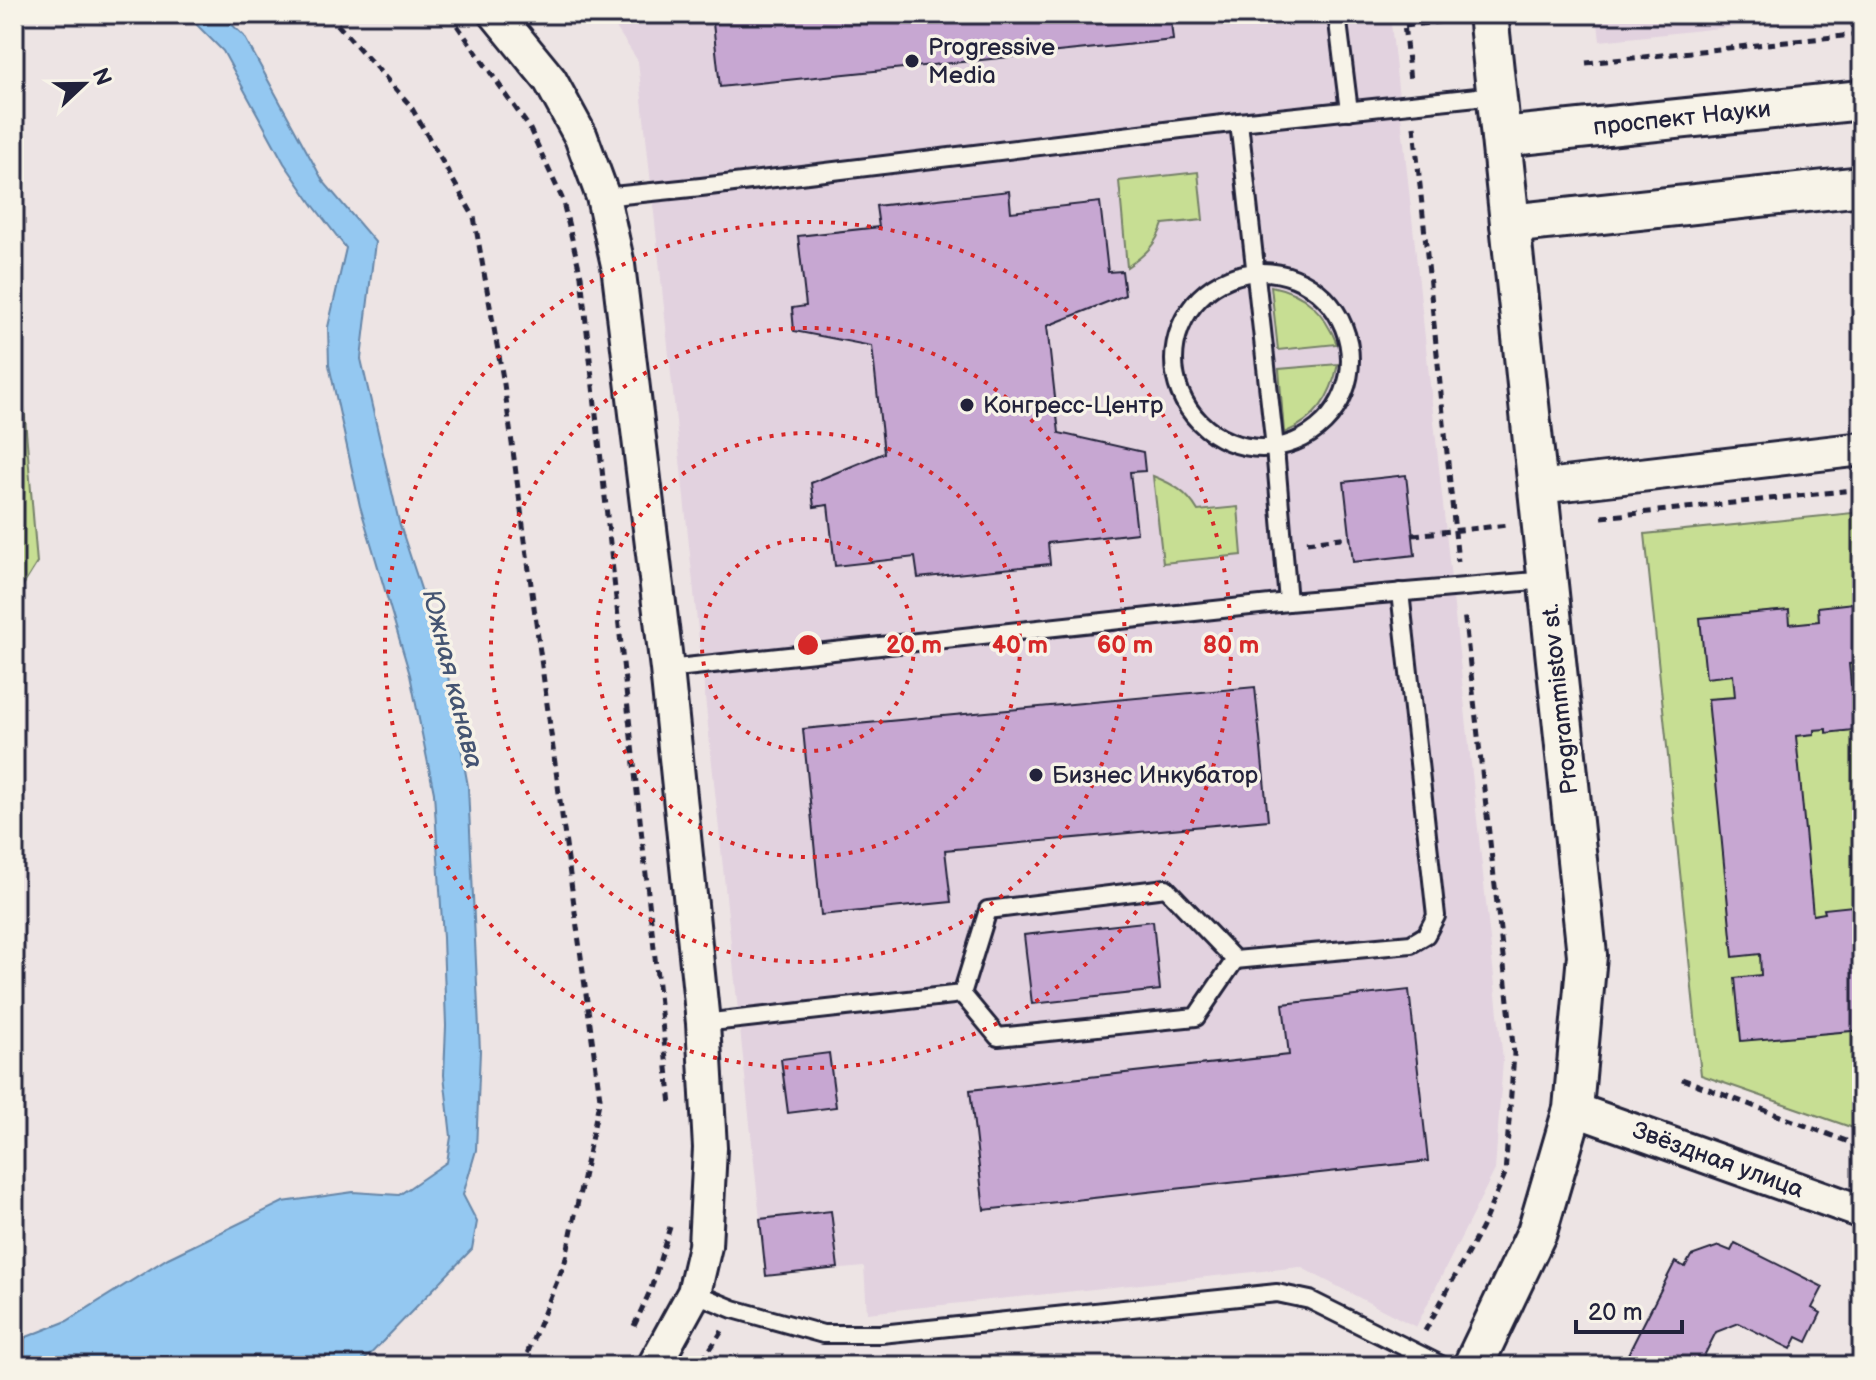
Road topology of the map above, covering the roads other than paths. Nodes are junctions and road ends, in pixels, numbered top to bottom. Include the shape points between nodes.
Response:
1 (496, 14) edge
2 (1337, 14) edge
3 (1488, 14) edge
4 (1496, 95) junction
5 (1862, 100) edge
6 (1349, 111) junction
7 (1239, 122) junction
8 (1501, 137) junction
9 (1862, 186) edge
10 (603, 197) junction
11 (1510, 224) junction
12 (1255, 271) junction
13 (1275, 448) junction
14 (1862, 449) edge
15 (1540, 504) junction
16 (1547, 580) junction
17 (1400, 592) junction
18 (1288, 602) junction
19 (667, 669) junction
20 (1235, 960) junction
21 (962, 994) junction
22 (703, 1023) junction
23 (1573, 1109) junction
24 (1862, 1212) edge
25 (694, 1293) junction
26 (659, 1357) edge
27 (1443, 1366) edge
28 (1473, 1366) edge

1 - 10 street via 550,80 581,137
2 - 6 lane
3 - 4 street, Programmistov st.
4 - 6 lane
4 - 8 street, Programmistov st.
5 - 8 street, проспект Науки
6 - 7 lane
7 - 10 lane
7 - 12 lane
8 - 11 street, Programmistov st.
9 - 11 street
10 - 19 street via 618,265
11 - 15 street, Programmistov st.
12 - 13 lane
12 - 13 lane via 1289,275 1319,291 1341,317 1351,350 1348,384 1333,414 1307,437
12 - 13 lane via 1221,281 1194,303 1177,334 1174,369 1185,403 1208,430 1240,446
13 - 18 lane
14 - 15 street
15 - 16 street, Programmistov st.
16 - 17 lane
16 - 23 street, Programmistov st. via 1587,955
17 - 18 lane
17 - 20 lane via 1436,916 1426,935 1411,944
18 - 19 lane
19 - 22 street
20 - 21 lane via 1196,1017 998,1037
20 - 21 lane via 1166,888 1152,889 988,910
21 - 22 lane
22 - 25 street via 710,1148 705,1246
23 - 24 street, Звёздная улица
23 - 28 street, Programmistov st. via 1537,1232
25 - 26 street
25 - 27 lane via 823,1334 881,1334 1277,1293 1310,1300

